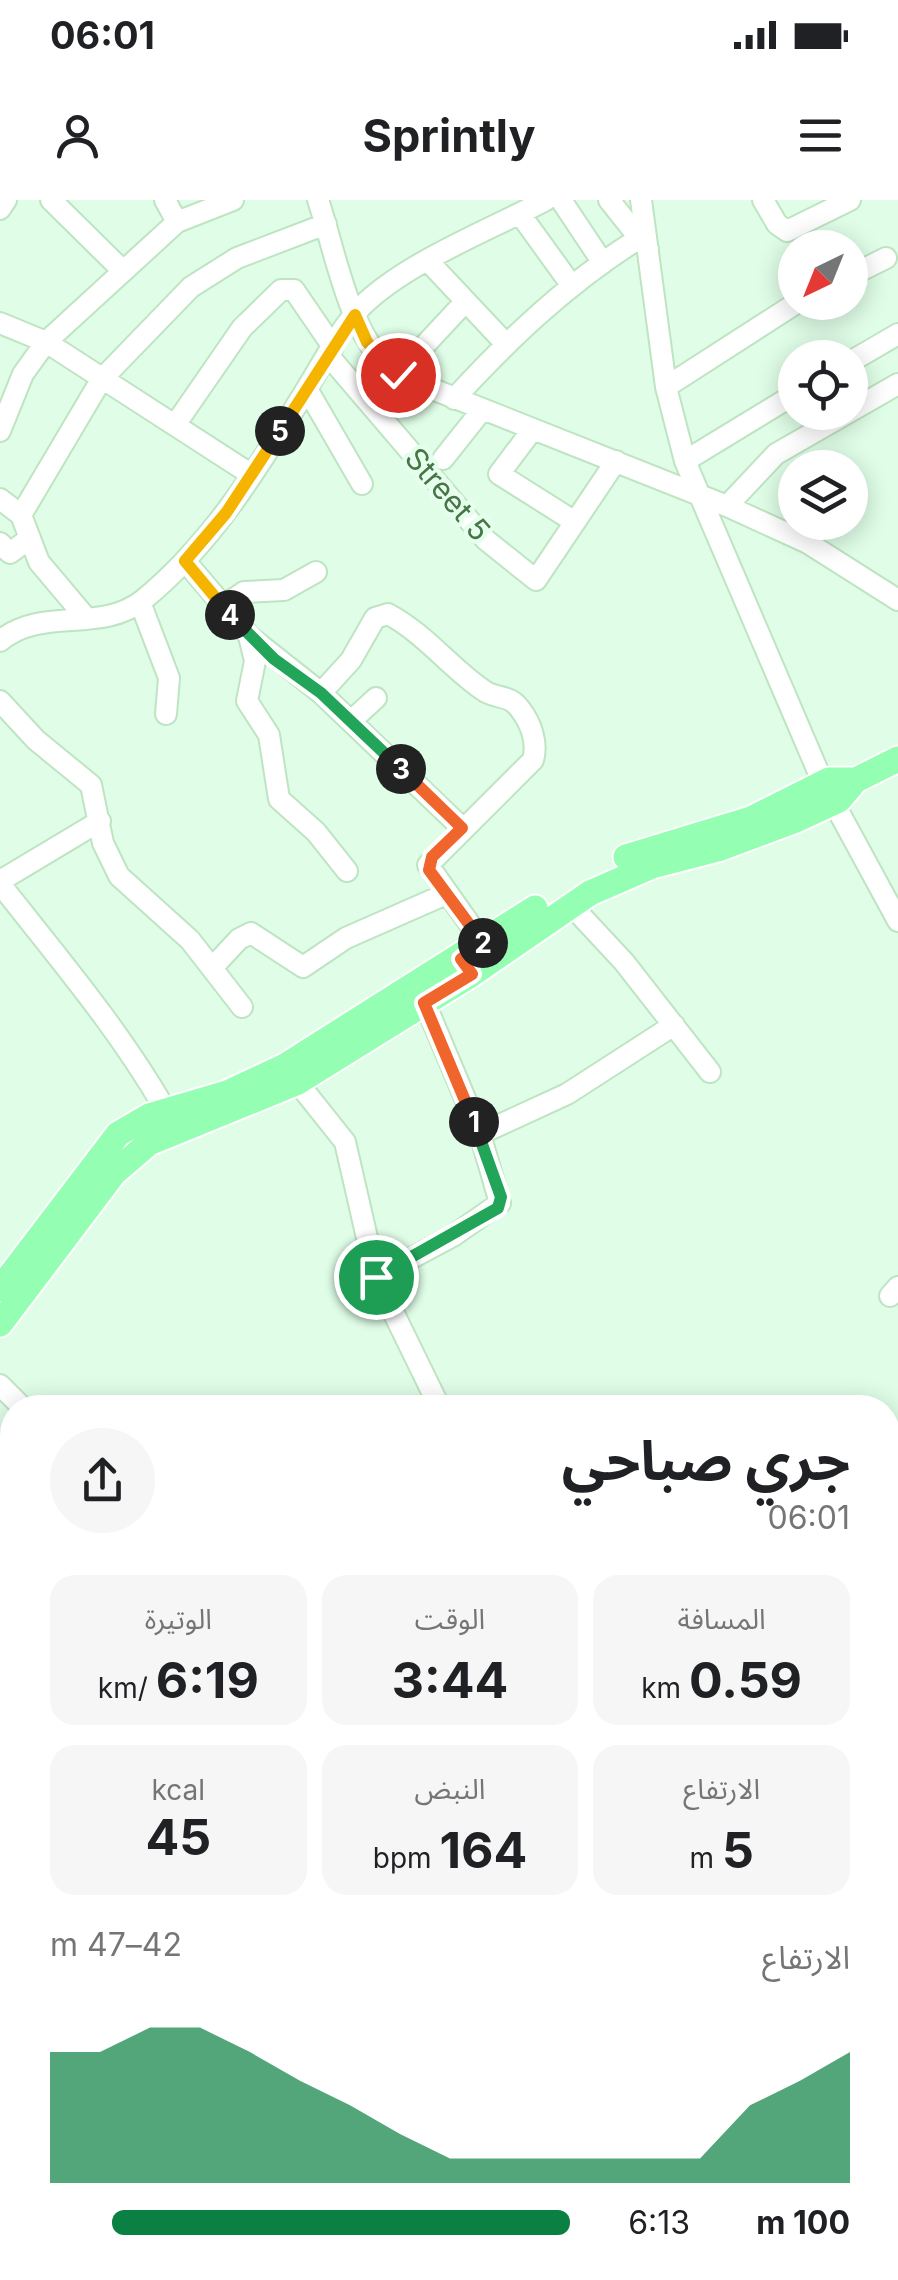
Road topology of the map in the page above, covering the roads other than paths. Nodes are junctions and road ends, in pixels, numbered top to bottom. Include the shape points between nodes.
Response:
1 (6, 200) edge
2 (51, 200) edge
3 (165, 200) edge
4 (233, 200) edge
5 (318, 200) edge
6 (546, 200) edge
7 (561, 200) edge
8 (609, 200) edge
9 (641, 200) edge
10 (764, 200) edge
11 (850, 200) edge
12 (0, 209) edge
13 (520, 214) junction
14 (177, 222) junction
15 (326, 224) junction
16 (644, 245) junction
17 (886, 258) dead end
18 (429, 262) junction
19 (603, 263) junction
20 (868, 267) edge
21 (124, 272) junction
22 (572, 286) junction
23 (464, 302) junction
24 (355, 315) junction
25 (778, 315) edge
26 (0, 324) edge
27 (898, 334) edge
28 (46, 342) junction
29 (505, 342) junction
30 (330, 351) junction
31 (868, 352) edge
32 (398, 375) junction
33 (102, 380) junction
34 (898, 384) edge
35 (666, 386) junction
36 (307, 389) junction
37 (454, 399) junction
38 (778, 404) edge
39 (482, 410) junction
40 (175, 425) junction
41 (532, 429) junction
42 (0, 431) edge
43 (443, 459) dead end
44 (685, 460) junction
45 (616, 461) junction
46 (252, 475) junction
47 (362, 484) dead end
48 (697, 492) junction
49 (0, 499) edge
50 (727, 506) junction
51 (21, 514) junction
52 (576, 522) junction
53 (30, 538) junction
54 (0, 543) edge
55 (185, 561) junction
56 (316, 572) dead end
57 (898, 600) edge
58 (140, 602) junction
59 (222, 606) junction
60 (88, 620) junction
61 (249, 636) junction
62 (0, 641) edge
63 (321, 693) junction
64 (376, 698) dead end
65 (0, 701) edge
66 (166, 714) dead end
67 (351, 721) junction
68 (898, 759) edge
69 (828, 793) junction
70 (100, 821) junction
71 (462, 828) junction
72 (347, 871) dead end
73 (0, 883) edge
74 (446, 894) junction
75 (570, 904) junction
76 (898, 921) edge
77 (483, 944) junction
78 (467, 966) junction
79 (212, 968) junction
80 (424, 1003) junction
81 (242, 1006) dead end
82 (376, 1022) junction
83 (674, 1025) junction
84 (710, 1072) dead end
85 (291, 1075) junction
86 (171, 1120) junction
87 (480, 1134) junction
88 (376, 1277) junction
89 (0, 1290) edge
90 (0, 1324) edge
91 (434, 1395) edge

1 - 12 street
2 - 21 street
3 - 14 street
4 - 14 street
5 - 15 street
6 - 13 street
7 - 19 street
8 - 16 street
9 - 16 street
10 - 11 street via 787,231
13 - 18 street
13 - 22 street
14 - 21 street
15 - 24 street
15 - 33 street via 201,278
16 - 19 street
16 - 35 street
17 - 20 street
18 - 23 street
18 - 24 street
19 - 22 street
21 - 28 street
22 - 29 street
23 - 29 street
23 - 32 street
24 - 30 street
24 - 32 street via 367,342
25 - 35 street
26 - 28 street
27 - 31 street
28 - 33 street
28 - 42 street via 23,374
29 - 37 street
30 - 36 street
30 - 40 street, Street 5 via 294,290 282,290 242,328
30 - 52 street, Street 5 via 486,540 536,580
32 - 37 street
33 - 40 street
33 - 51 street
34 - 50 street via 776,454
35 - 44 street
36 - 46 street
36 - 47 street
37 - 39 street
38 - 44 street
39 - 41 street
39 - 43 street
40 - 46 street
41 - 45 street
41 - 52 street via 499,474
44 - 48 street
45 - 48 street
45 - 52 street
46 - 55 street
48 - 50 street
48 - 69 street
49 - 51 street
50 - 57 street via 808,543
51 - 53 street
53 - 54 street via 10,553
53 - 60 street via 39,562
55 - 58 street
55 - 59 street
56 - 59 street via 284,590 244,592
58 - 60 street
58 - 66 street via 169,678
59 - 61 street
60 - 62 street via 28,624
61 - 63 street
61 - 72 street via 255,661 247,701 269,735 279,799
63 - 67 street
63 - 71 street via 383,614 435,646 487,692 514,702 533,736 533,760
64 - 67 street
65 - 70 street via 36,740 83,775
67 - 71 street
68 - 69 main road
69 - 75 main road via 738,842 631,874
69 - 76 street
69 - 77 main road via 600,869
70 - 73 street
70 - 79 street via 120,876
71 - 74 street via 429,861
73 - 86 street via 86,993
74 - 77 street
74 - 79 street via 346,938 309,965 297,966 251,933
75 - 78 main road
75 - 83 street
77 - 78 main road
78 - 80 main road
78 - 82 main road
79 - 81 street
80 - 82 main road
80 - 87 street
82 - 85 main road
83 - 84 street
83 - 87 street via 567,1094
85 - 86 main road
85 - 88 street via 345,1142
86 - 89 main road via 133,1124 106,1146
86 - 90 main road via 124,1162
87 - 88 street via 501,1197 498,1208
88 - 91 street

